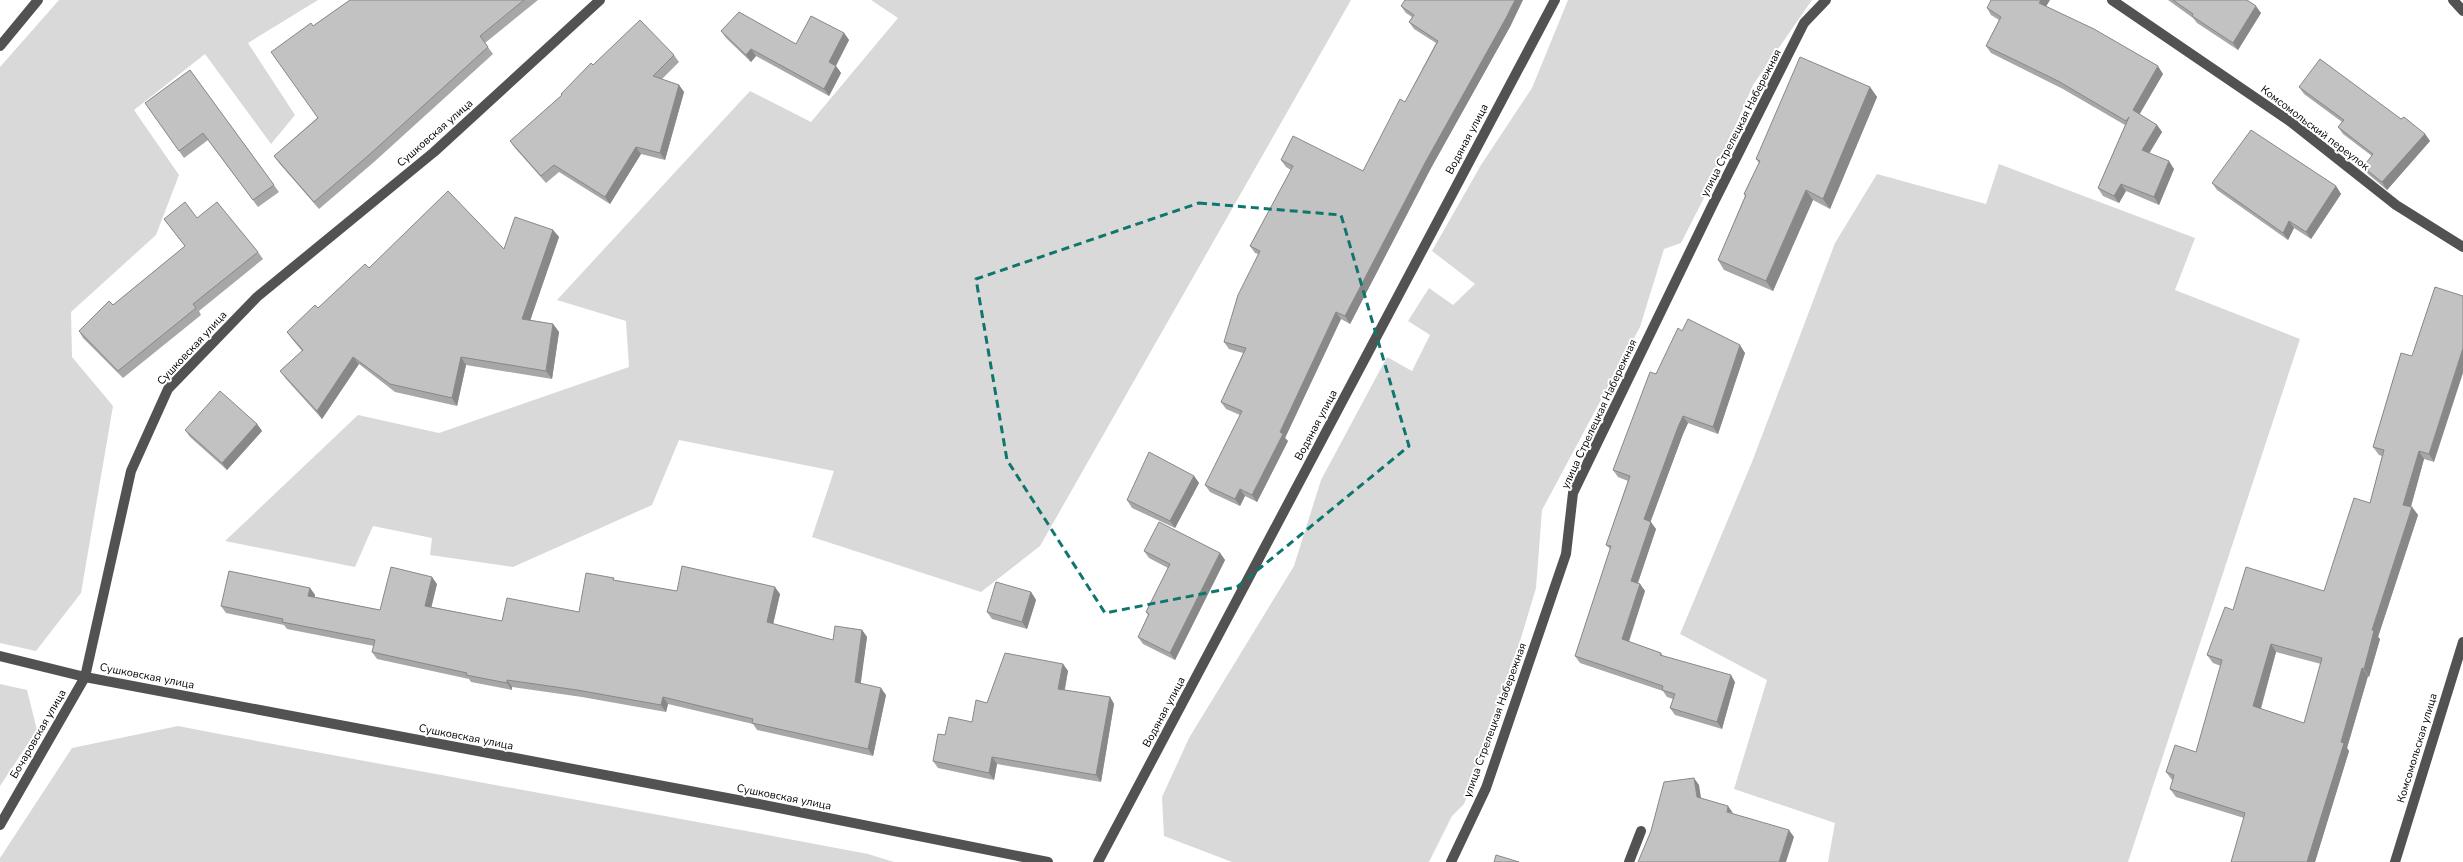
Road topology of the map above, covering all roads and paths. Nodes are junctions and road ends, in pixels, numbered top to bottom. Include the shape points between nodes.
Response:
1 (38, 0) edge
2 (600, 0) edge
3 (1555, 0) edge
4 (1826, 0) edge
5 (2112, 0) edge
6 (2453, 0) edge
7 (2463, 12) edge
8 (0, 46) edge
9 (2463, 247) edge
10 (2463, 642) edge
11 (0, 656) edge
12 (85, 677) junction
13 (0, 825) edge
14 (1641, 831) dead end
15 (1048, 862) edge
16 (1098, 862) edge
17 (1451, 862) edge
18 (1630, 862) edge
19 (2395, 862) edge

1 - 8 street
2 - 12 street, Сушковская улица via 434,152 257,297 168,389 131,471
3 - 16 street, Водяная улица
4 - 17 street, улица Стрелецкая Набережная via 1804,23 1573,493 1566,554 1486,788
5 - 9 street, Комсомольский переулок via 2291,122 2396,205
6 - 7 street
10 - 19 street, Комсомольская улица
11 - 12 street
12 - 13 street, Бочаровская улица
12 - 15 street, Сушковская улица
14 - 18 street

